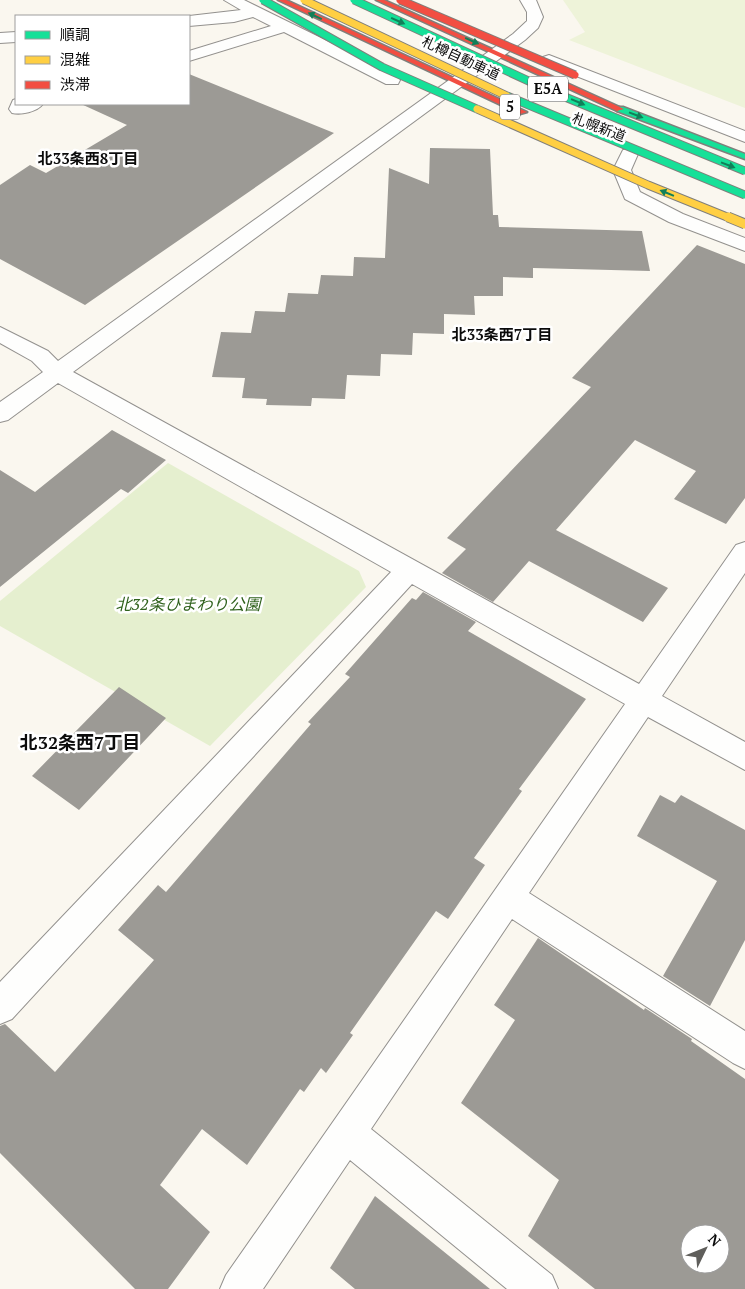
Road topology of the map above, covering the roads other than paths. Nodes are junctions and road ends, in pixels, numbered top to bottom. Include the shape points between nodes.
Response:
1 (232, 0) edge
2 (280, 0) edge
3 (304, 0) edge
4 (354, 0) edge
5 (379, 0) edge
6 (400, 0) edge
7 (528, 0) edge
8 (258, 6) edge
9 (190, 21) edge
10 (283, 27) junction
11 (15, 37) edge
12 (0, 38) edge
13 (498, 53) junction
14 (190, 56) edge
15 (456, 82) junction
16 (436, 98) junction
17 (19, 105) edge
18 (31, 105) edge
19 (745, 137) edge
20 (745, 145) edge
21 (629, 154) junction
22 (745, 157) edge
23 (745, 171) edge
24 (745, 195) edge
25 (745, 202) edge
26 (745, 224) edge
27 (745, 244) edge
28 (0, 334) edge
29 (57, 372) junction
30 (0, 414) edge
31 (745, 552) edge
32 (410, 569) junction
33 (644, 700) junction
34 (745, 757) edge
35 (508, 898) junction
36 (0, 1007) edge
37 (745, 1051) edge
38 (347, 1133) junction
39 (240, 1289) edge
40 (538, 1289) edge

1 - 8 street
15 -> 2 highway, 札幌新道 / 5
3 - 24 highway, 札樽自動車道 / E5A, bridge via 523,103
4 -> 23 highway, 札樽自動車道 / E5A, bridge via 687,149
5 -> 13 highway, 札幌新道
6 - 20 highway, bridge
7 - 13 street via 536,12 533,25
8 - 9 street via 234,17
8 - 10 street
26 -> 8 highway, bridge via 648,185 382,67
10 - 14 street
10 - 16 street via 393,81
11 - 12 street
13 - 15 street
13 - 19 street via 551,61
13 -> 22 highway, 札幌新道 via 617,108
15 - 16 street
15 - 21 highway, 札幌新道 / 5
16 - 29 street
17 - 18 street via 18,109
21 - 25 highway, 札幌新道 / 5
21 - 27 street via 622,170 632,194 676,218
28 - 29 street via 40,356
29 - 30 street
29 - 32 street
31 - 33 street
32 - 33 street
32 - 36 street
33 - 34 street
33 - 35 street
35 - 37 street
35 - 38 street
38 - 39 street
38 - 40 street

